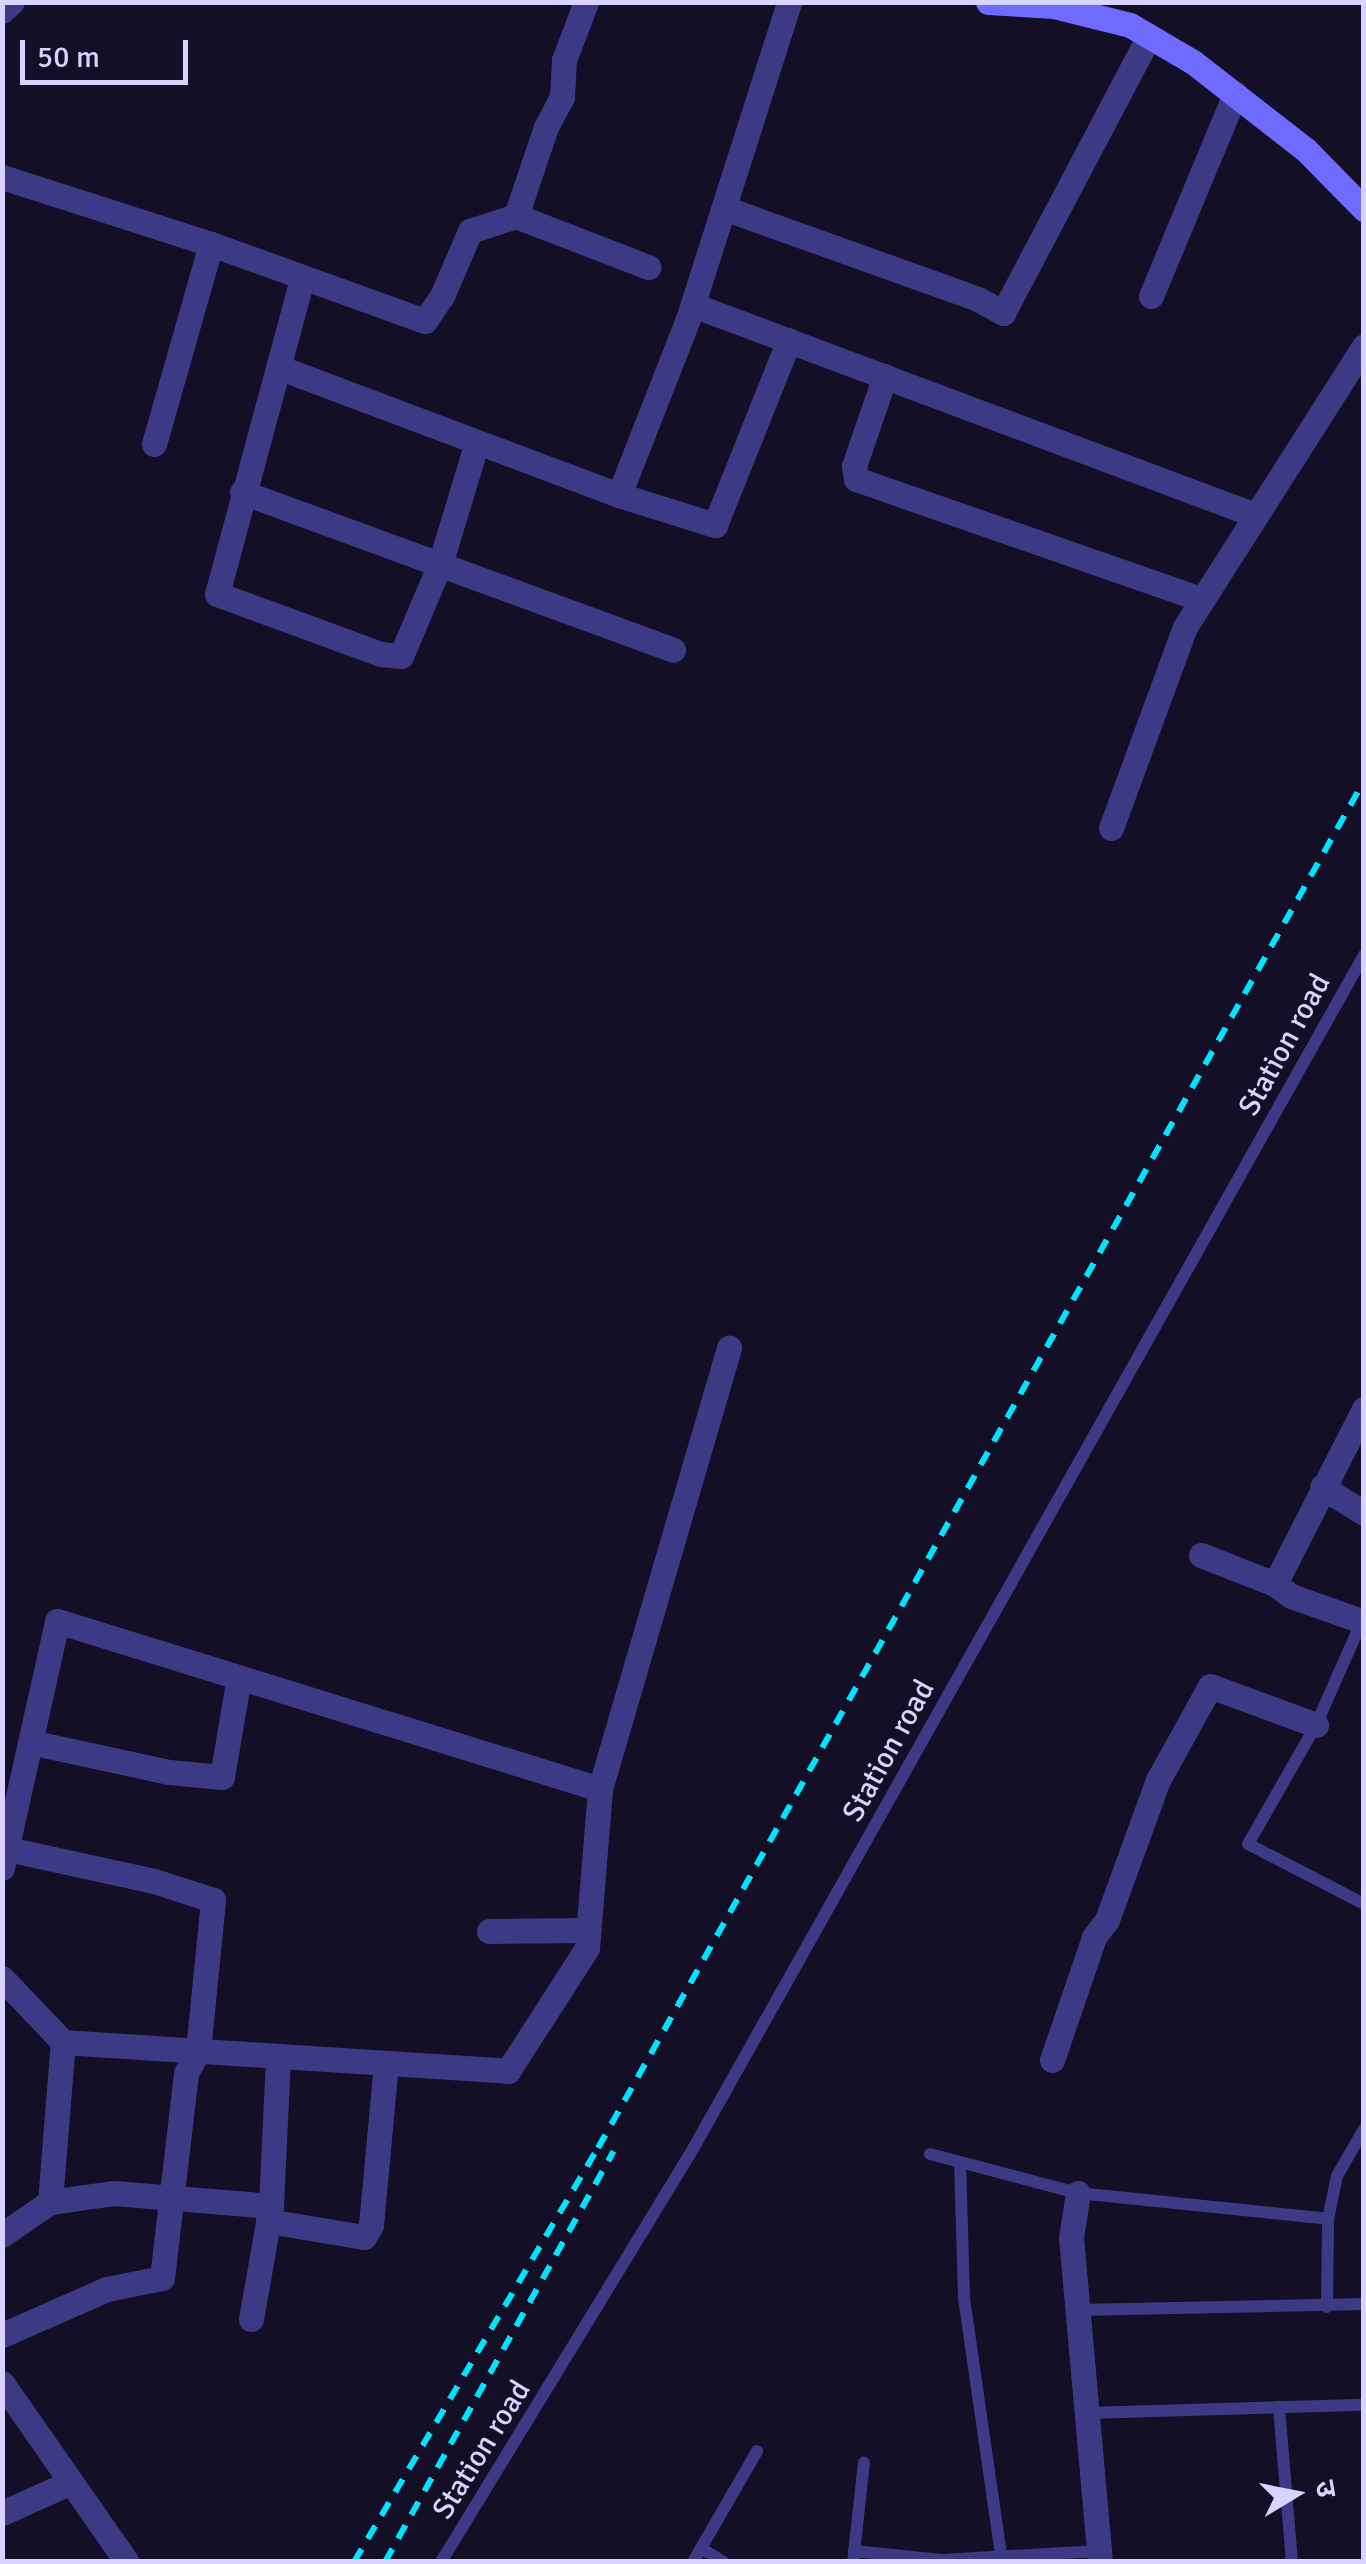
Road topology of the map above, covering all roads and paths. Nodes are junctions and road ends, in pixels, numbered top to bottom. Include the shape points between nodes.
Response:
1 (12, 2) edge
2 (586, 2) edge
3 (790, 2) edge
4 (988, 2) edge
5 (2, 11) edge
6 (1150, 36) junction
7 (1234, 94) junction
8 (2, 178) edge
9 (724, 208) junction
10 (1364, 208) edge
11 (516, 216) junction
12 (211, 244) junction
13 (648, 267) dead end
14 (302, 279) junction
15 (1151, 296) dead end
16 (693, 305) junction
17 (789, 340) junction
18 (1364, 346) edge
19 (278, 367) junction
20 (886, 376) junction
21 (477, 442) junction
22 (154, 444) dead end
23 (242, 492) junction
24 (620, 495) junction
25 (1255, 515) junction
26 (440, 564) junction
27 (1201, 599) junction
28 (674, 650) dead end
29 (1110, 828) dead end
30 (1364, 955) edge
31 (730, 1348) dead end
32 (1364, 1410) edge
33 (1322, 1487) junction
34 (1364, 1513) edge
35 (1201, 1555) dead end
36 (1275, 1584) junction
37 (1363, 1622) edge
38 (238, 1677) junction
39 (1316, 1726) junction
40 (30, 1742) junction
41 (600, 1789) junction
42 (5, 1859) edge
43 (1364, 1904) edge
44 (588, 1930) junction
45 (488, 1931) dead end
46 (2, 1978) edge
47 (63, 2042) junction
48 (198, 2051) junction
49 (278, 2056) junction
50 (1052, 2060) dead end
51 (386, 2063) junction
52 (1364, 2129) edge
53 (930, 2154) dead end
54 (960, 2162) junction
55 (1078, 2193) junction
56 (172, 2198) junction
57 (50, 2202) junction
58 (270, 2214) junction
59 (1328, 2220) junction
60 (2, 2236) edge
61 (1364, 2304) edge
62 (1327, 2307) junction
63 (1078, 2310) junction
64 (251, 2319) dead end
65 (2, 2334) edge
66 (2, 2383) edge
67 (1364, 2405) edge
68 (1279, 2407) junction
69 (1087, 2412) junction
70 (757, 2451) dead end
71 (864, 2463) dead end
72 (69, 2484) junction
73 (2, 2513) edge
74 (701, 2548) junction
75 (854, 2556) edge
76 (1100, 2556) edge
77 (1002, 2559) edge
78 (924, 2560) edge
79 (127, 2562) edge
80 (441, 2562) edge
81 (693, 2562) edge
82 (722, 2562) edge
83 (1292, 2562) edge

1 - 5 street
2 - 11 street via 564,60 562,97
3 - 9 street
4 - 6 street via 1054,6
6 - 7 street
6 - 9 street via 1004,313
7 - 10 street via 1306,150
7 - 15 street
8 - 12 street
9 - 16 street
11 - 13 street
11 - 14 street via 470,231 424,320
12 - 14 street
12 - 22 street
14 - 19 street
16 - 17 street
16 - 24 street
17 - 20 street
17 - 24 street via 715,525
18 - 25 street
19 - 21 street
19 - 23 street
20 - 25 street
20 - 27 street via 854,466 856,479
21 - 24 street
21 - 26 street
23 - 26 street
23 - 26 street via 217,594 362,648 401,656
25 - 27 street
26 - 28 street
27 - 29 street
30 - 80 lane, Station road via 690,2156
31 - 41 street
32 - 33 street
33 - 34 street
33 - 36 street
35 - 36 street
36 - 37 street
37 - 39 lane
38 - 40 street via 222,1777
38 - 40 street via 57,1621
38 - 41 street
39 - 43 lane via 1248,1844
39 - 50 street via 1210,1686 1158,1780
40 - 42 street
41 - 44 street
42 - 48 street via 154,1881 213,1900
44 - 45 street
44 - 51 street via 587,1948 508,2072
46 - 47 street
47 - 48 street
47 - 57 street
48 - 49 street
48 - 56 street via 186,2073
49 - 51 street
49 - 58 street
51 - 58 street via 371,2226 364,2238
52 - 59 lane via 1337,2176
53 - 54 lane
54 - 55 lane
54 - 77 lane via 964,2298
55 - 59 lane
55 - 63 street via 1071,2237
56 - 57 street via 114,2192
56 - 58 street
56 - 65 street via 162,2278 106,2289
57 - 60 street
58 - 64 street
59 - 62 lane
61 - 62 lane
62 - 63 lane
63 - 69 street
66 - 72 street
67 - 68 lane
68 - 69 lane
68 - 83 lane
69 - 76 street
70 - 74 lane
71 - 75 lane
72 - 73 street
72 - 79 street
74 - 81 lane
74 - 82 lane
75 - 78 lane
76 - 77 lane
77 - 78 lane

